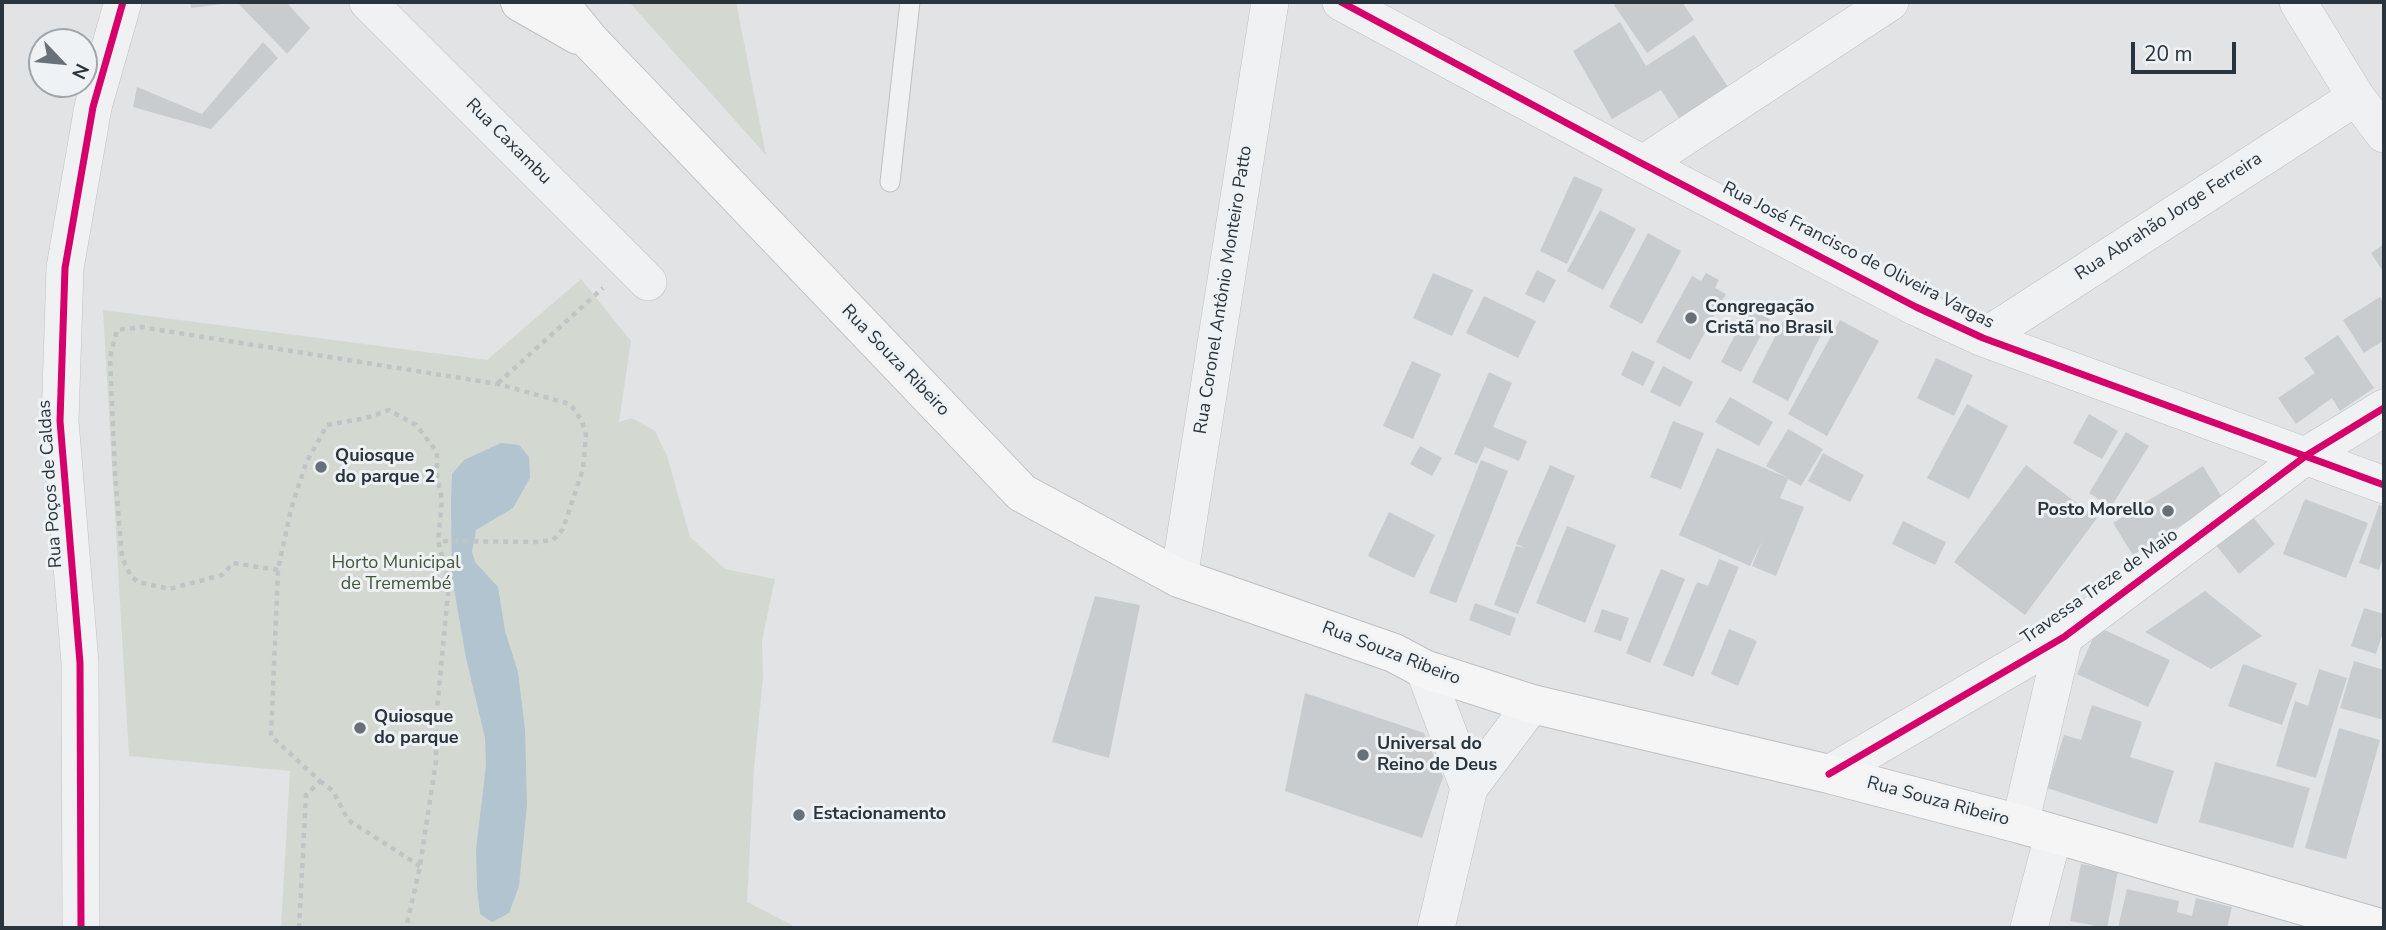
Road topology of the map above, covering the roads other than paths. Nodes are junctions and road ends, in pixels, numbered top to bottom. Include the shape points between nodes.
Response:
1 (123, 2) edge
2 (368, 2) edge
3 (520, 2) edge
4 (558, 2) edge
5 (910, 2) edge
6 (1270, 2) edge
7 (1341, 2) edge
8 (1890, 2) edge
9 (2298, 2) edge
10 (592, 43) junction
11 (2356, 97) junction
12 (2384, 134) edge
13 (1643, 164) junction
14 (890, 182) dead end
15 (639, 273) road end
16 (1983, 338) junction
17 (2384, 408) edge
18 (2307, 455) junction
19 (2384, 485) edge
20 (1179, 579) junction
21 (2064, 637) junction
22 (1424, 669) junction
23 (1532, 704) junction
24 (1829, 774) junction
25 (1469, 788) junction
26 (2036, 830) junction
27 (80, 928) edge
28 (1436, 928) edge
29 (2029, 928) edge
30 (2380, 928) edge

1 - 27 street, Rua Poços de Caldas via 93,107 65,268 60,421 80,663
2 - 15 street, Rua Caxambu
3 - 10 main road
4 - 10 main road
5 - 14 lane
6 - 20 street, Rua Coronel Antônio Monteiro Patto
7 - 13 street, Rua José Francisco de Oliveira Vargas
8 - 13 street
9 - 11 street
10 - 20 main road, Rua Souza Ribeiro via 1022,493
11 - 12 street
11 - 16 street, Rua Abrahão Jorge Ferreira
13 - 16 street, Rua José Francisco de Oliveira Vargas
16 - 18 street, Rua José Francisco de Oliveira Vargas
17 - 18 street
18 - 19 street, Rua José Francisco de Oliveira Vargas
18 - 21 street, Travessa Treze de Maio
20 - 22 main road, Rua Souza Ribeiro via 1394,653
21 - 24 street, Travessa Treze de Maio
21 - 26 street
22 - 23 main road, Rua Souza Ribeiro
22 - 25 street
23 - 24 main road, Rua Souza Ribeiro
23 - 25 street
24 - 26 main road, Rua Souza Ribeiro
25 - 28 street
26 - 29 street
26 - 30 main road, Rua Souza Ribeiro

